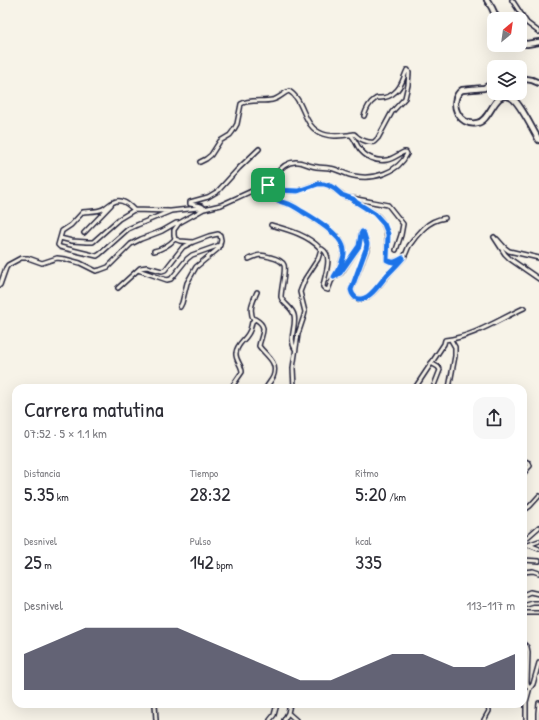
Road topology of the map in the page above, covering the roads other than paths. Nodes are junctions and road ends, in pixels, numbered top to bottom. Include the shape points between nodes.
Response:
1 (512, 0) edge
2 (488, 1) edge
3 (494, 12) edge
4 (539, 32) edge
5 (539, 42) edge
6 (527, 44) edge
7 (527, 79) edge
8 (539, 82) edge
9 (487, 86) edge
10 (497, 100) edge
11 (515, 100) edge
12 (364, 116) dead end
13 (351, 135) junction
14 (539, 140) edge
15 (259, 149) dead end
16 (200, 162) dead end
17 (268, 185) junction
18 (353, 199) junction
19 (115, 201) junction
20 (204, 208) junction
21 (134, 210) junction
22 (171, 211) junction
23 (445, 218) dead end
24 (179, 224) junction
25 (271, 226) dead end
26 (84, 232) dead end
27 (60, 238) junction
28 (175, 239) junction
29 (193, 242) junction
30 (220, 245) junction
31 (321, 249) junction
32 (396, 250) dead end
33 (154, 251) dead end
34 (403, 258) junction
35 (539, 258) edge
36 (249, 259) dead end
37 (138, 270) junction
38 (334, 277) junction
39 (539, 279) edge
40 (0, 285) edge
41 (118, 288) dead end
42 (257, 292) dead end
43 (180, 307) dead end
44 (524, 308) dead end
45 (254, 320) junction
46 (451, 340) junction
47 (295, 349) junction
48 (431, 363) junction
49 (234, 384) edge
50 (268, 384) edge
51 (294, 384) edge
52 (418, 384) edge
53 (434, 384) edge
54 (450, 384) edge
55 (527, 462) edge
56 (528, 468) edge
57 (539, 496) edge
58 (527, 508) edge
59 (539, 527) edge
60 (527, 538) edge
61 (539, 541) edge
62 (529, 545) joint
63 (539, 549) edge
64 (527, 560) edge
65 (539, 562) edge
66 (527, 572) edge
67 (539, 573) edge
68 (527, 593) edge
69 (539, 594) edge
70 (539, 603) edge
71 (527, 605) edge
72 (527, 613) edge
73 (539, 613) edge
74 (527, 647) edge
75 (539, 663) edge
76 (527, 682) edge
77 (527, 682) edge
78 (530, 687) junction
79 (527, 698) edge
80 (539, 703) edge
81 (155, 708) edge
82 (276, 708) edge
83 (289, 708) edge
84 (489, 708) edge
85 (526, 708) edge
86 (288, 713) junction
87 (156, 720) edge
88 (270, 720) edge
89 (284, 720) edge
90 (296, 720) edge
91 (484, 720) edge
92 (526, 720) edge
93 (538, 720) edge

1 - 4 street via 527,23
2 - 3 main road
5 - 6 main road
7 - 8 main road
9 - 10 main road via 460,92 455,105 460,117 471,124 479,123
11 - 14 main road
12 - 13 street via 373,100 390,96 400,88 408,70 405,98 392,112 378,138 374,142 369,142 354,134
13 - 16 street via 331,136 317,132 310,125 292,93 286,91 274,100 241,104 237,124 230,136 220,141 211,155
13 - 17 street via 365,155 372,159 388,160 404,152 407,154 390,171 362,178 333,168 291,163 277,172
15 - 20 street via 218,191 190,202
17 - 18 street via 277,190 298,191 324,184
17 - 20 street via 220,205
17 - 38 street via 269,192 278,200 290,204 319,222 343,244 344,257
18 - 32 street via 388,205 403,224
18 - 34 street via 375,214 384,224 388,234 387,260 394,262
19 - 21 street via 120,201
19 - 26 street
19 - 27 street via 103,209 83,212 62,231
20 - 22 street
20 - 24 street
21 - 22 street
21 - 27 street via 119,219 93,242
22 - 27 street via 128,229 97,256 60,247
23 - 34 street via 438,219 424,228
24 - 28 street via 174,230
24 - 40 street via 141,238 131,244 108,267 96,271 65,259 57,258 42,263 21,258 8,265
25 - 31 street via 306,237
28 - 29 street
28 - 33 street via 168,246
29 - 30 street via 218,234
29 - 37 street via 183,247 165,270 147,267
30 - 37 street via 192,255 171,279 167,280
30 - 43 street via 196,267 187,283
31 - 38 street via 325,250 328,256 323,287 325,289 328,290
31 - 47 street via 300,292 305,312
34 - 38 street via 370,295 359,299 354,297 351,290 367,244 362,232 359,246 340,273
35 - 39 street via 509,251 494,237 510,259
36 - 47 street via 262,254 284,264 281,297 294,315
37 - 41 street
42 - 45 street via 251,307
44 - 46 street via 468,335
45 - 49 street via 248,336 236,350 242,372
45 - 50 street via 263,326 260,346 274,363 273,378
46 - 48 street via 445,340
46 - 54 street via 455,347 455,356
47 - 51 street
48 - 52 street
48 - 53 street via 440,370
55 - 56 street via 530,466
57 - 58 street
59 - 60 street
61 - 62 street
62 - 63 street
64 - 65 street
66 - 67 street
68 - 69 street
70 - 71 street
72 - 73 street
74 - 77 street
75 - 78 street
76 - 78 street
78 - 79 street
80 - 93 street
81 - 87 street
82 - 88 street
83 - 86 street
84 - 91 street
85 - 92 street
86 - 89 street
86 - 90 street

